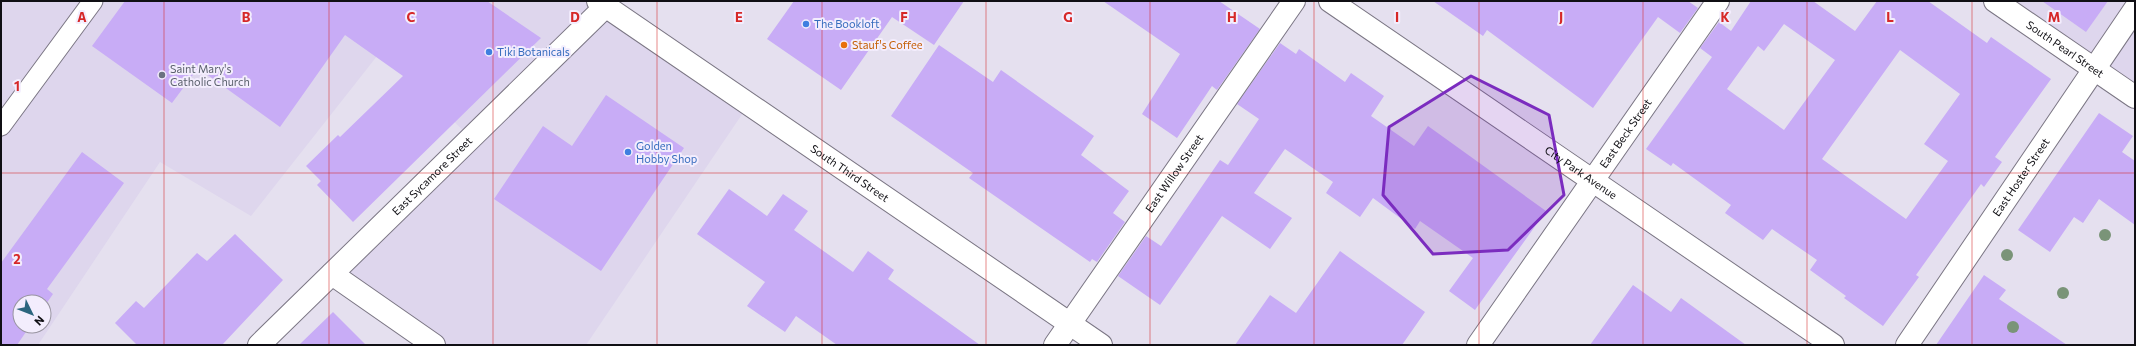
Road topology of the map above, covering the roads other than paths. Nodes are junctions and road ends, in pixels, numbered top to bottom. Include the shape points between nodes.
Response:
1 (93, 1) edge
2 (1294, 1) edge
3 (1330, 1) edge
4 (1718, 1) edge
5 (1995, 1) edge
6 (602, 4) edge
7 (2135, 9) edge
8 (2093, 68) junction
9 (2135, 97) edge
10 (1, 126) edge
11 (1592, 180) junction
12 (332, 274) junction
13 (1070, 323) junction
14 (267, 342) edge
15 (434, 345) edge
16 (1055, 345) edge
17 (1101, 345) edge
18 (1479, 345) edge
19 (1833, 345) edge
20 (1907, 345) edge

1 - 10 lane
2 - 13 street, East Willow Street
3 - 11 street, City Park Avenue
4 - 11 street, East Beck Street
5 - 8 street, South Pearl Street
6 - 12 street, East Sycamore Street
6 - 13 street, South Third Street
7 - 8 street, East Hoster Street
8 - 9 street, South Pearl Street
8 - 20 street, East Hoster Street
11 - 18 street, East Beck Street
11 - 19 street, City Park Avenue
12 - 14 street, East Sycamore Street
12 - 15 street
13 - 16 street, East Willow Street
13 - 17 street, South Third Street

